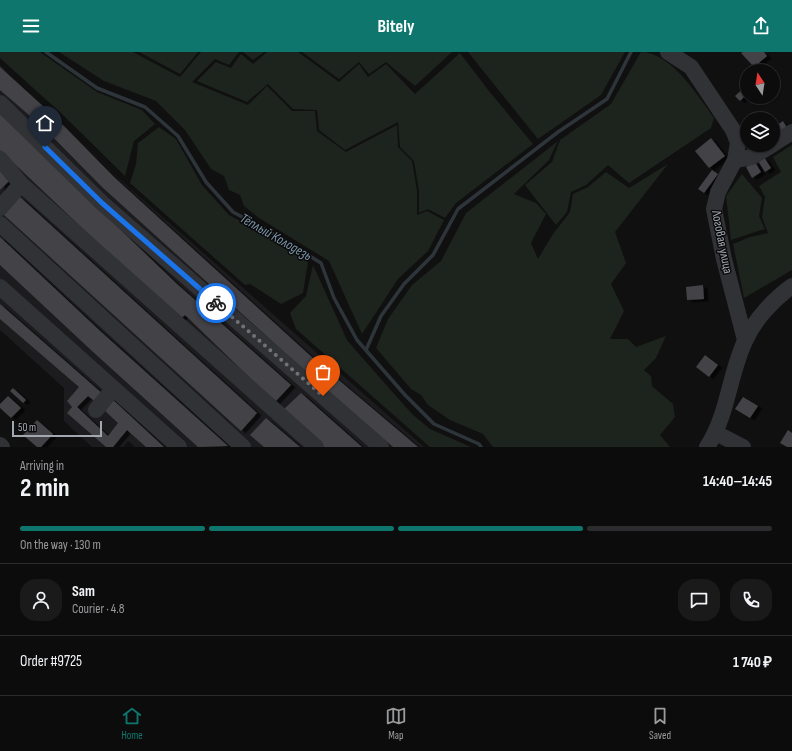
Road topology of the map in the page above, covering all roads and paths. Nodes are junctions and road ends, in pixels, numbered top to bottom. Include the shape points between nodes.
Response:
1 (668, 52) edge
2 (0, 103) edge
3 (792, 132) edge
4 (780, 140) edge
5 (760, 152) edge
6 (0, 159) edge
7 (735, 160) junction
8 (21, 184) junction
9 (0, 208) edge
10 (0, 224) edge
11 (792, 286) edge
12 (0, 287) edge
13 (745, 340) junction
14 (113, 389) junction
15 (96, 410) dead end
16 (716, 433) junction
17 (237, 445) edge
18 (179, 447) edge
19 (316, 447) edge
20 (381, 447) edge
21 (707, 447) edge
22 (742, 447) edge

1 - 7 street, Логовая улица via 691,67 733,130 738,143
2 - 20 street via 102,203
3 - 4 street
5 - 7 street via 752,157
6 - 8 street
7 - 13 street, Логовая улица via 718,192 714,209
8 - 9 street
8 - 19 street
10 - 17 street
11 - 13 street via 761,315
12 - 14 street
13 - 16 street
14 - 15 street
14 - 18 street
16 - 21 street
16 - 22 street

